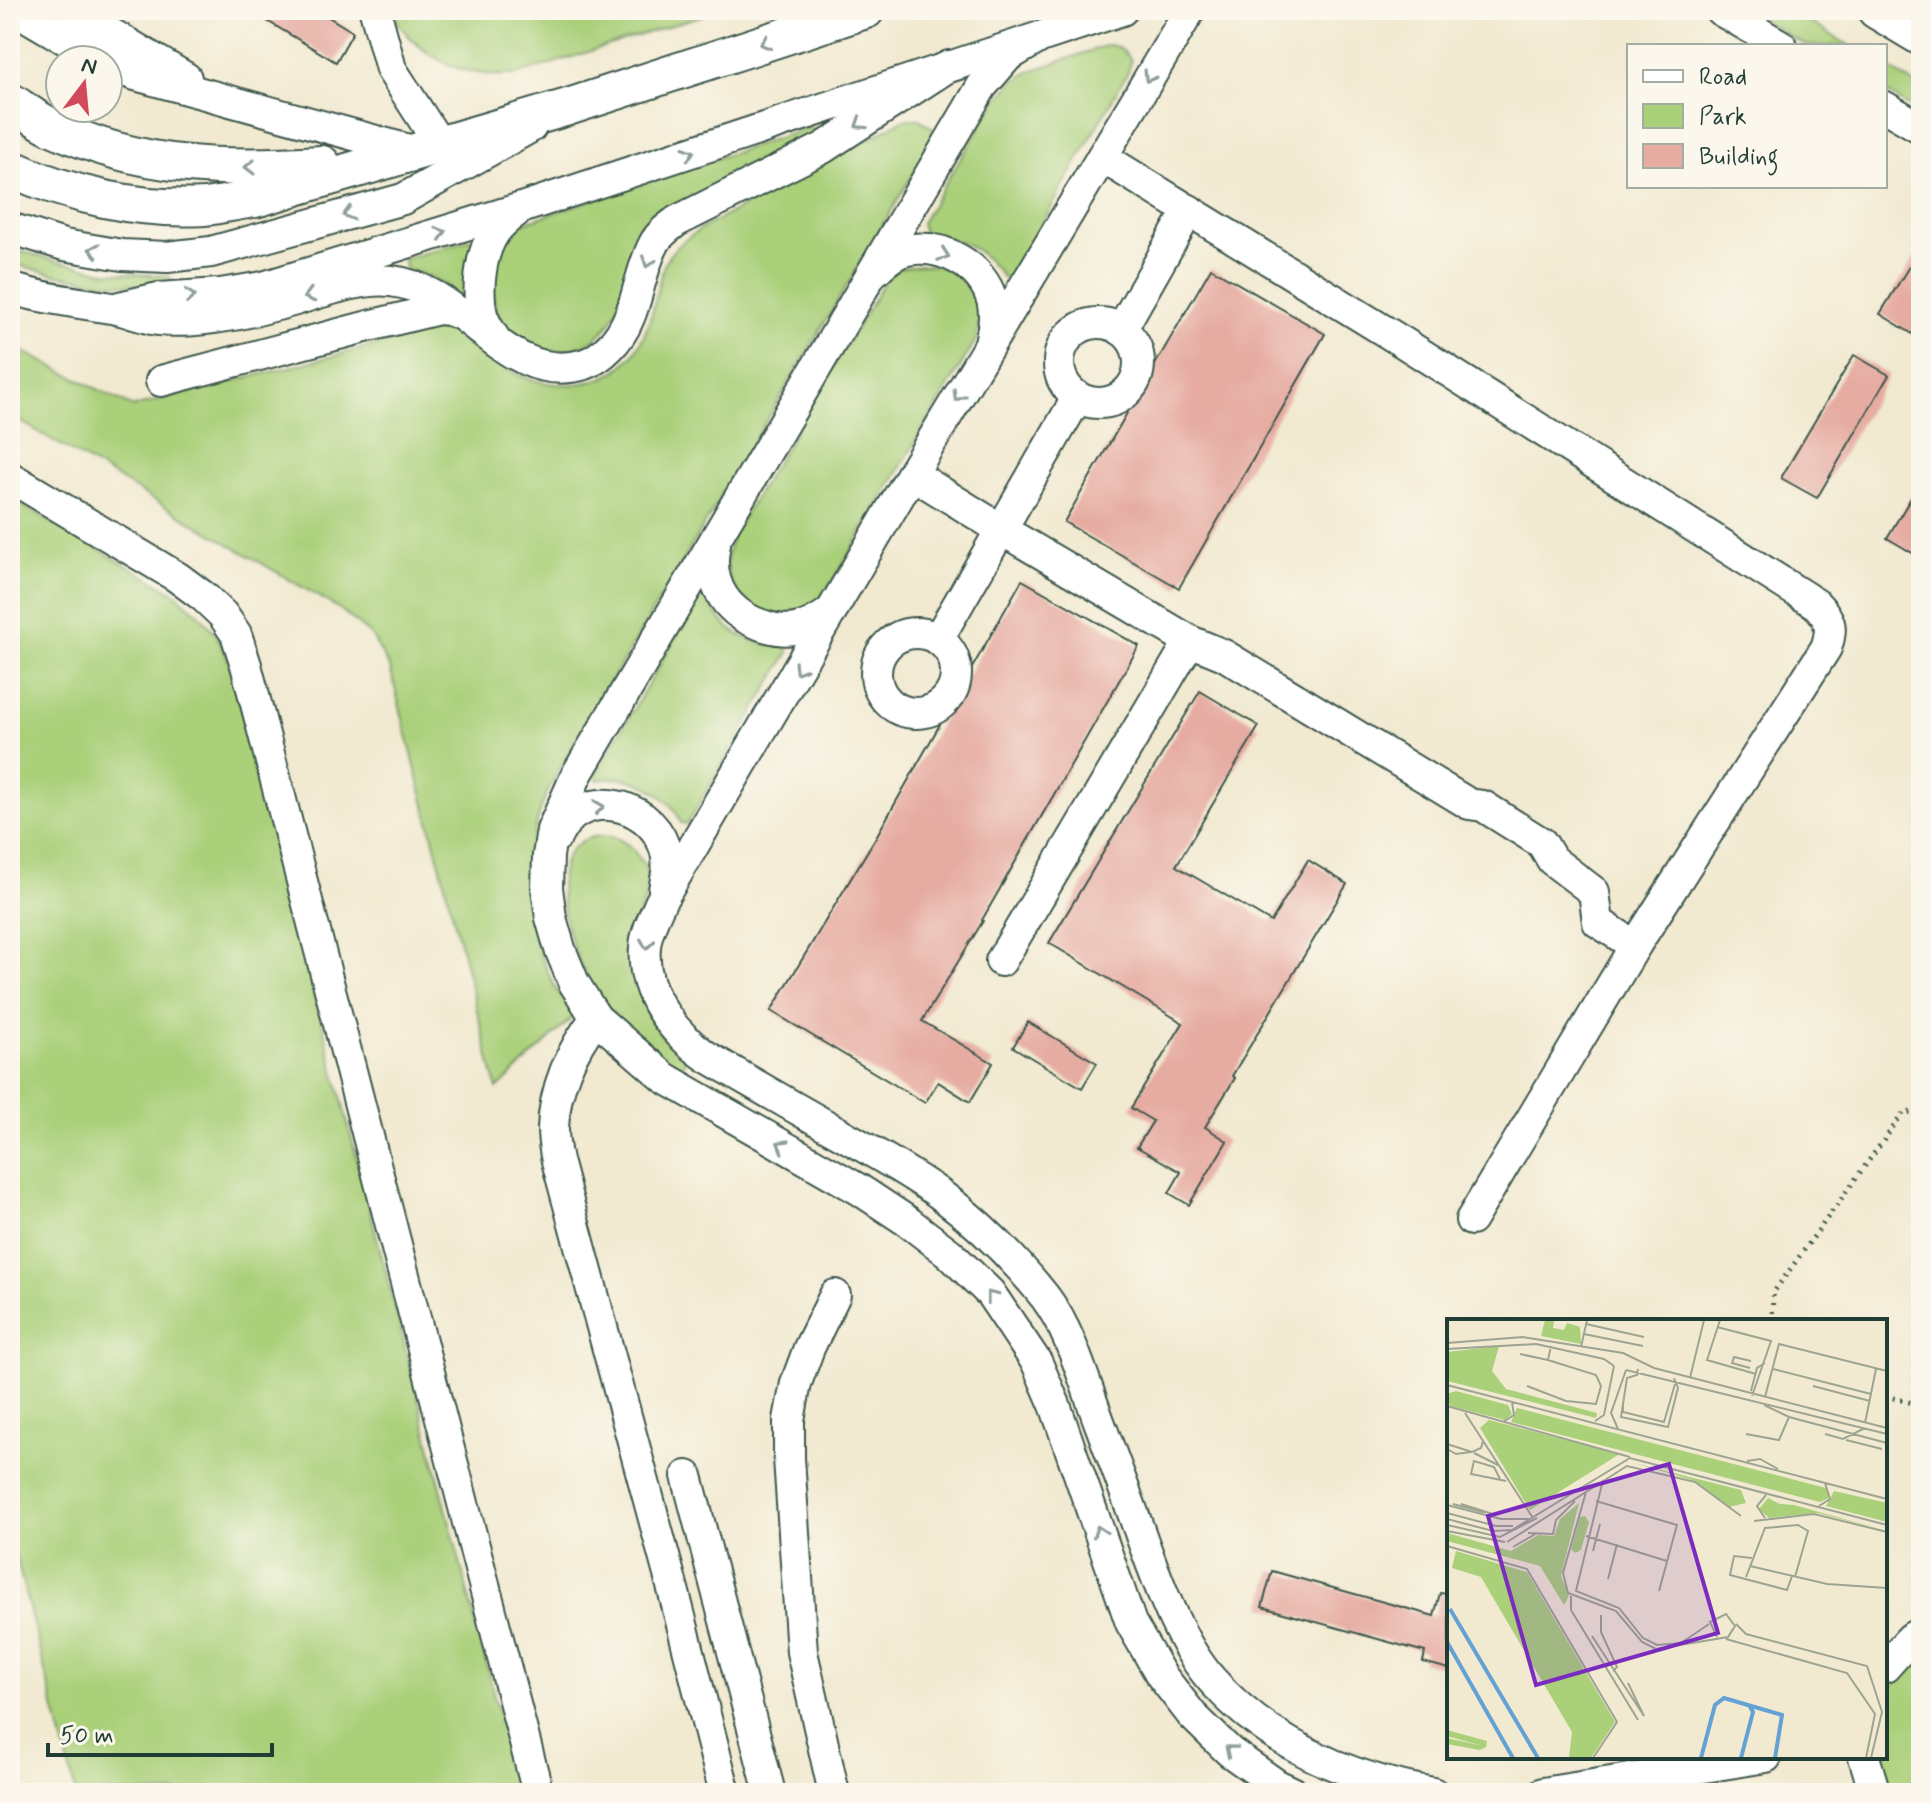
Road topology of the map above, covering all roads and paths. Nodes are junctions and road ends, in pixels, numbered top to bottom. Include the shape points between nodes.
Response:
1 (16, 10) edge
2 (375, 10) edge
3 (866, 10) edge
4 (1122, 10) edge
5 (1190, 10) edge
6 (1720, 10) edge
7 (1876, 10) edge
8 (77, 13) edge
9 (1921, 37) edge
10 (1037, 39) junction
11 (74, 44) edge
12 (1779, 44) edge
13 (949, 66) junction
14 (124, 71) edge
15 (10, 101) edge
16 (234, 102) junction
17 (568, 107) junction
18 (1887, 108) edge
19 (1921, 128) edge
20 (413, 152) junction
21 (1102, 157) junction
22 (10, 168) edge
23 (521, 208) junction
24 (1189, 210) junction
25 (10, 228) edge
26 (874, 271) junction
27 (353, 272) junction
28 (10, 288) edge
29 (464, 316) junction
30 (369, 326) junction
31 (1121, 330) junction
32 (498, 344) junction
33 (989, 345) junction
34 (161, 381) dead end
35 (1077, 398) junction
36 (912, 474) junction
37 (10, 477) edge
38 (1002, 530) junction
39 (717, 537) junction
40 (833, 610) junction
41 (938, 639) dead end
42 (1190, 641) junction
43 (548, 856) junction
44 (661, 901) junction
45 (1635, 946) junction
46 (1001, 961) dead end
47 (596, 1018) junction
48 (1921, 1113) edge
49 (1471, 1220) dead end
50 (835, 1295) dead end
51 (1772, 1319) edge
52 (1887, 1396) edge
53 (1921, 1405) edge
54 (687, 1476) dead end
55 (1921, 1632) edge
56 (1887, 1665) edge
57 (1754, 1759) edge
58 (1865, 1759) edge
59 (538, 1793) edge
60 (725, 1793) edge
61 (770, 1793) edge
62 (834, 1793) edge
63 (1294, 1793) edge
64 (1433, 1793) edge
65 (1543, 1793) edge
66 (1875, 1793) edge

1 - 11 lane
2 - 20 lane
3 -> 17 main road
4 - 10 lane
5 -> 21 lane
6 - 12 lane
7 - 9 main road
8 - 16 lane
10 - 13 lane
10 - 26 lane via 1008,56 982,86
23 -> 13 lane
13 -> 32 lane via 823,148 664,231 648,258 630,319 618,339 588,363 545,366
14 - 16 lane
20 -> 15 main road via 273,167 148,160 50,126
16 - 20 lane
17 - 20 main road
17 -> 25 lane via 403,199 211,252 122,255
18 - 19 lane
20 - 22 main road via 255,199 205,207 114,201
21 - 24 lane
21 - 33 lane
27 -> 23 lane
23 - 32 lane via 493,234 481,274 481,311
24 - 31 lane
24 - 45 lane via 1825,613 1830,624 1826,648
26 -> 33 lane via 905,250 924,248 947,253 970,267 985,283 993,303
26 - 39 lane
27 - 28 lane via 270,307 193,319 155,319
27 - 29 lane via 413,285
27 - 30 lane
29 - 30 lane via 439,309
29 - 32 lane
30 - 34 lane
31 - 35 lane via 1140,358 1134,384 1126,394 1102,404
31 - 35 lane via 1087,324 1065,340 1058,365 1067,389
33 -> 36 lane
35 - 38 lane
36 - 38 lane
36 - 40 lane
37 - 59 lane via 177,577 223,615 236,634
38 - 41 lane
38 - 42 lane
39 - 40 lane via 713,573 718,589 741,616 779,630 799,628
39 - 43 lane via 577,774 552,830
40 -> 44 lane
42 - 45 lane via 1224,655 1542,843 1552,860 1594,892 1598,922
42 - 46 lane
43 -> 44 lane via 560,828 573,814 595,805 637,813 655,828 665,848 668,870
43 - 47 lane via 547,888 560,949
44 -> 64 lane via 645,946 645,969 660,1008 690,1045 940,1195 999,1246 1047,1301 1070,1343 1163,1594 1210,1678 1253,1719 1297,1750 1341,1770
45 - 49 lane
47 - 60 lane via 579,1040 561,1081 552,1133
63 -> 47 lane via 1230,1752 1161,1675 1131,1623 1037,1363 990,1293 907,1221 665,1078
48 - 51 path via 1904,1112 1810,1241 1773,1293
50 - 62 lane via 804,1360 789,1420 802,1652
52 - 53 path
54 - 61 lane
55 - 56 lane
57 - 65 lane
58 - 66 lane

